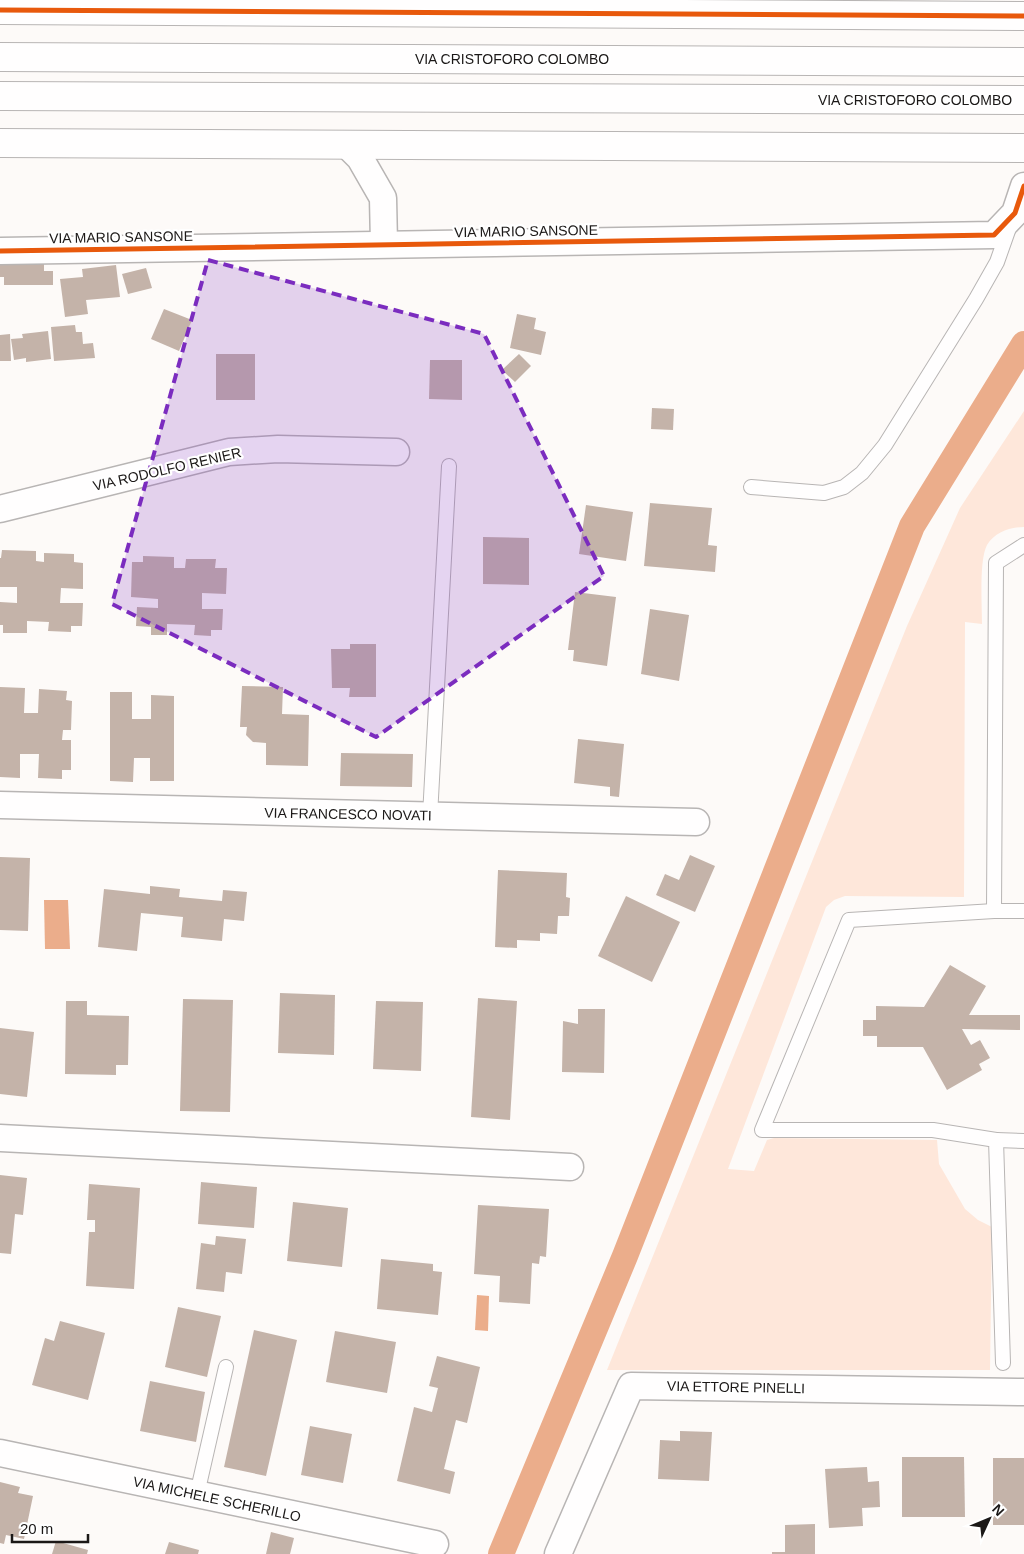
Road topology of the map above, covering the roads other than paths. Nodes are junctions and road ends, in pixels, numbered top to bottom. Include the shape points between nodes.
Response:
1 (874, 8) edge
2 (0, 10) edge
3 (1024, 16) edge
4 (0, 56) edge
5 (1024, 62) edge
6 (0, 96) edge
7 (1023, 101) edge
8 (0, 143) edge
9 (347, 145) junction
10 (1024, 148) edge
11 (1024, 186) edge
12 (1015, 214) junction
13 (384, 244) junction
14 (0, 250) edge
15 (396, 452) dead end
16 (449, 466) dead end
17 (751, 488) dead end
18 (0, 509) edge
19 (1024, 546) edge
20 (0, 805) edge
21 (430, 816) junction
22 (696, 822) dead end
23 (994, 911) junction
24 (1024, 911) edge
25 (0, 1138) edge
26 (996, 1140) junction
27 (1024, 1141) edge
28 (570, 1167) dead end
29 (1003, 1364) dead end
30 (226, 1367) dead end
31 (1024, 1392) edge
32 (0, 1453) edge
33 (197, 1494) junction
34 (435, 1544) dead end
35 (558, 1554) edge

1 - 2 street
1 - 3 street
4 - 5 street, VIA CRISTOFORO COLOMBO
6 - 7 street, VIA CRISTOFORO COLOMBO
8 - 9 street
9 - 10 street
9 - 13 street via 360,158 383,198
11 - 12 street, VIA MARIO SANSONE
12 - 13 street, VIA MARIO SANSONE via 994,235
12 - 17 lane via 997,262 976,299 885,445 862,473 844,486 824,492
13 - 14 street, VIA MARIO SANSONE
15 - 18 street, VIA RODOLFO RENIER via 278,449 229,452
16 - 21 lane
19 - 23 lane via 996,563
20 - 21 street, VIA FRANCESCO NOVATI
21 - 22 street, VIA FRANCESCO NOVATI
23 - 24 lane
23 - 26 lane via 849,920 762,1130 933,1130
25 - 28 street
26 - 27 lane
26 - 29 lane
30 - 33 lane
31 - 35 street, VIA ETTORE PINELLI via 631,1386
32 - 33 street, VIA MICHELE SCHERILLO
33 - 34 street, VIA MICHELE SCHERILLO

